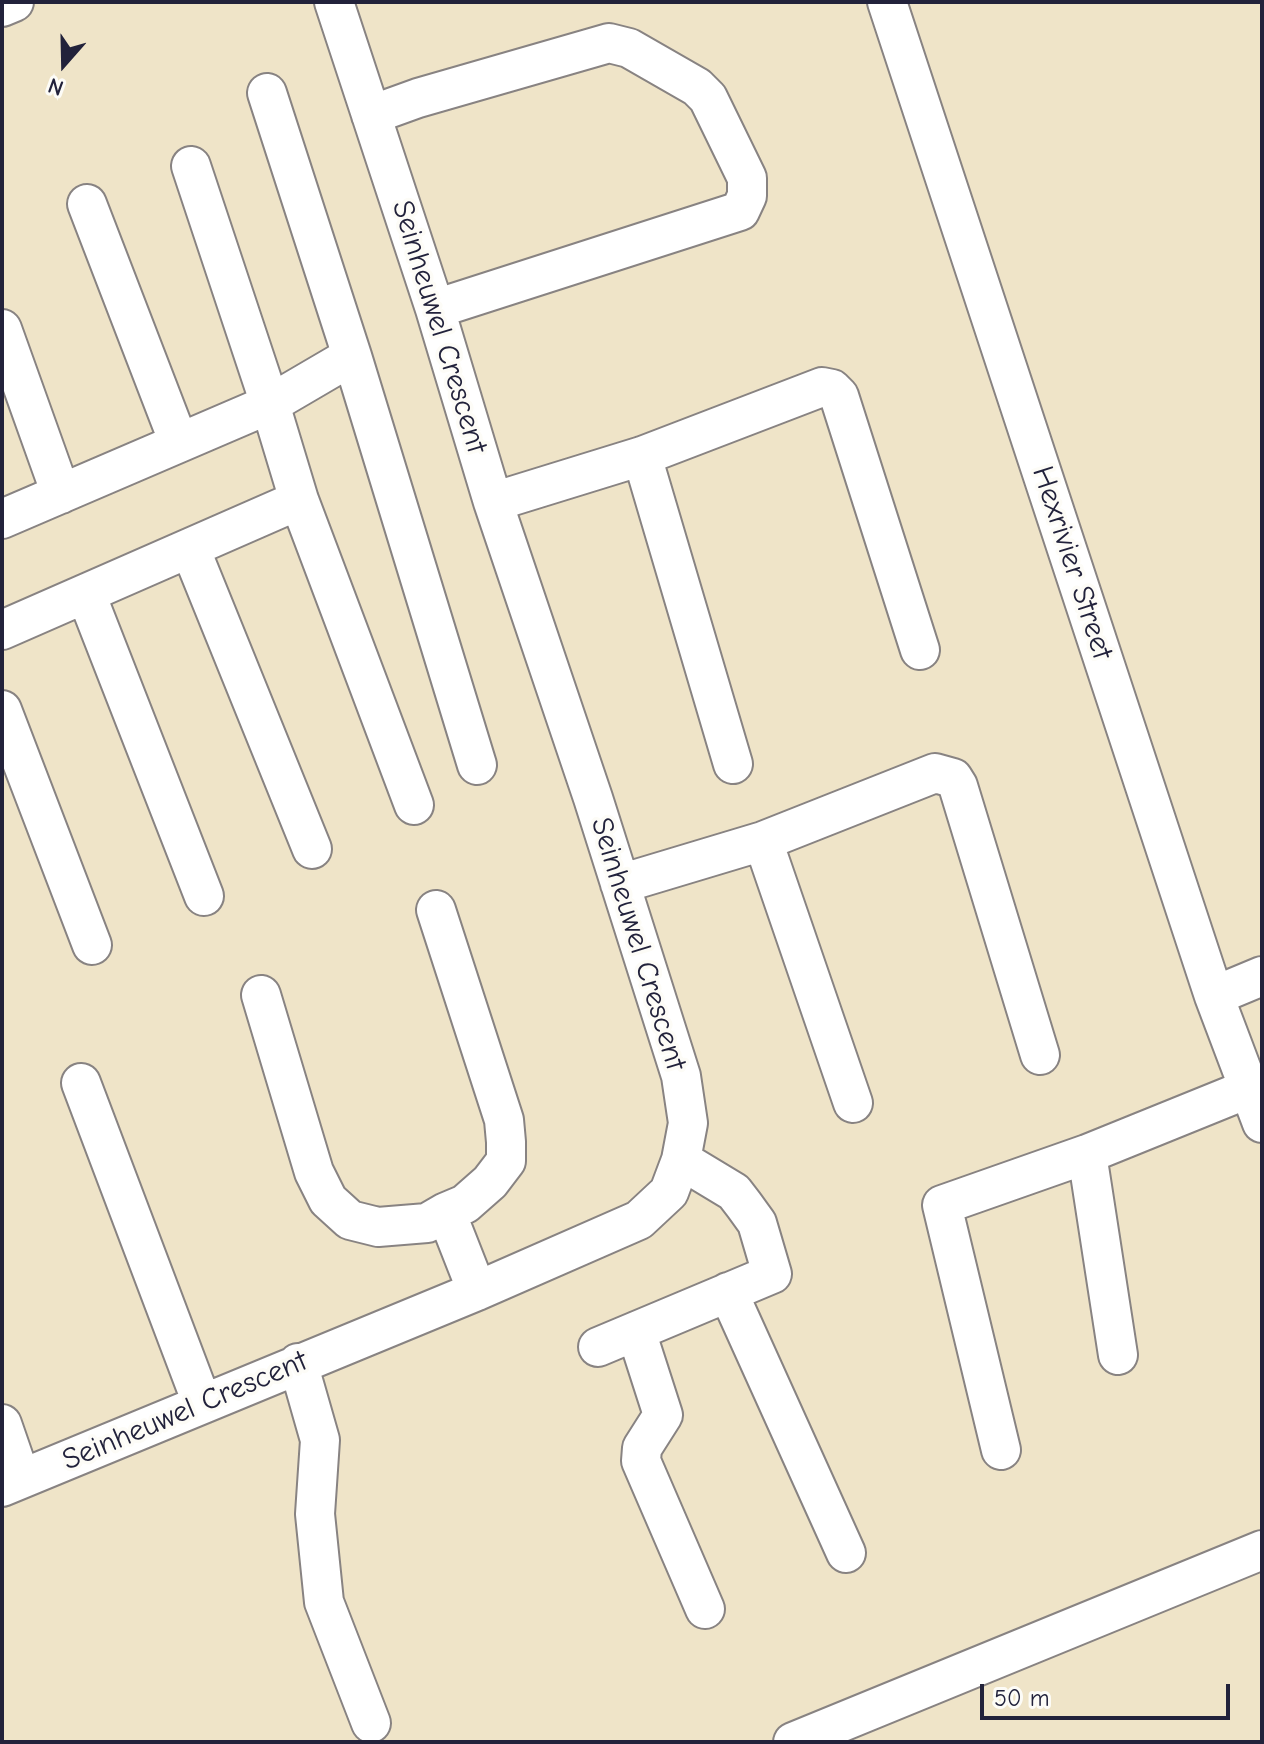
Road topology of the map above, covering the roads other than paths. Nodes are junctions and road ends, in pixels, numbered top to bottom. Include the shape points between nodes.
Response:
1 (14, 2) edge
2 (334, 2) edge
3 (887, 2) edge
4 (2, 7) edge
5 (267, 93) dead end
6 (371, 115) junction
7 (191, 166) dead end
8 (87, 204) dead end
9 (435, 309) junction
10 (2, 329) edge
11 (352, 356) junction
12 (270, 404) junction
13 (179, 443) junction
14 (642, 456) junction
15 (61, 494) junction
16 (299, 500) junction
17 (493, 502) junction
18 (2, 519) edge
19 (190, 548) junction
20 (86, 594) junction
21 (2, 630) edge
22 (920, 650) dead end
23 (2, 710) edge
24 (733, 764) dead end
25 (477, 765) dead end
26 (414, 805) dead end
27 (763, 841) junction
28 (312, 849) dead end
29 (620, 884) junction
30 (204, 896) dead end
31 (436, 910) dead end
32 (92, 945) dead end
33 (1262, 976) edge
34 (261, 995) dead end
35 (1214, 996) junction
36 (1040, 1055) dead end
37 (81, 1083) dead end
38 (853, 1103) dead end
39 (1256, 1106) edge
40 (1087, 1154) junction
41 (681, 1160) junction
42 (446, 1212) junction
43 (477, 1291) junction
44 (728, 1292) junction
45 (636, 1331) junction
46 (598, 1347) dead end
47 (1118, 1355) dead end
48 (298, 1363) junction
49 (202, 1403) junction
50 (2, 1424) edge
51 (1001, 1450) dead end
52 (11, 1483) edge
53 (1262, 1550) edge
54 (846, 1553) dead end
55 (705, 1609) dead end
56 (371, 1723) dead end
57 (793, 1742) edge

1 - 4 street
2 - 6 street, Seinheuwel Crescent
3 - 35 street, Hexrivier Street
5 - 11 street
6 - 9 street, Seinheuwel Crescent
6 - 9 street via 609,43 629,48 703,93 747,178 740,211
7 - 12 street
8 - 13 street
9 - 17 street, Seinheuwel Crescent
10 - 15 street
11 - 12 street
11 - 25 street
12 - 13 street
12 - 16 street
13 - 15 street
14 - 17 street
14 - 22 street via 822,387 832,389 839,396
14 - 24 street
15 - 18 street
16 - 19 street
16 - 26 street
17 - 29 street, Seinheuwel Crescent
19 - 20 street
19 - 28 street
20 - 21 street
20 - 30 street
23 - 32 street
27 - 29 street
27 - 36 street via 935,773 953,778
27 - 38 street
29 - 41 street, Seinheuwel Crescent via 681,1076 688,1123
31 - 42 street via 504,1120 506,1142 506,1161 490,1182 465,1204
33 - 35 street
34 - 42 street via 314,1172 328,1200 350,1220 378,1227 427,1223
35 - 39 street, Hexrivier Street
37 - 49 street
39 - 40 street
40 - 47 street
40 - 51 street via 942,1205
41 - 43 street, Seinheuwel Crescent via 669,1192 639,1220
41 - 44 street via 734,1192 757,1223 772,1274
42 - 43 street
43 - 48 street, Seinheuwel Crescent
44 - 45 street
44 - 54 street
45 - 46 street
45 - 55 street via 663,1415 642,1448 641,1461
48 - 49 street, Seinheuwel Crescent
48 - 56 street via 320,1440 315,1514 324,1602
49 - 52 street, Seinheuwel Crescent
50 - 52 street
53 - 57 street

